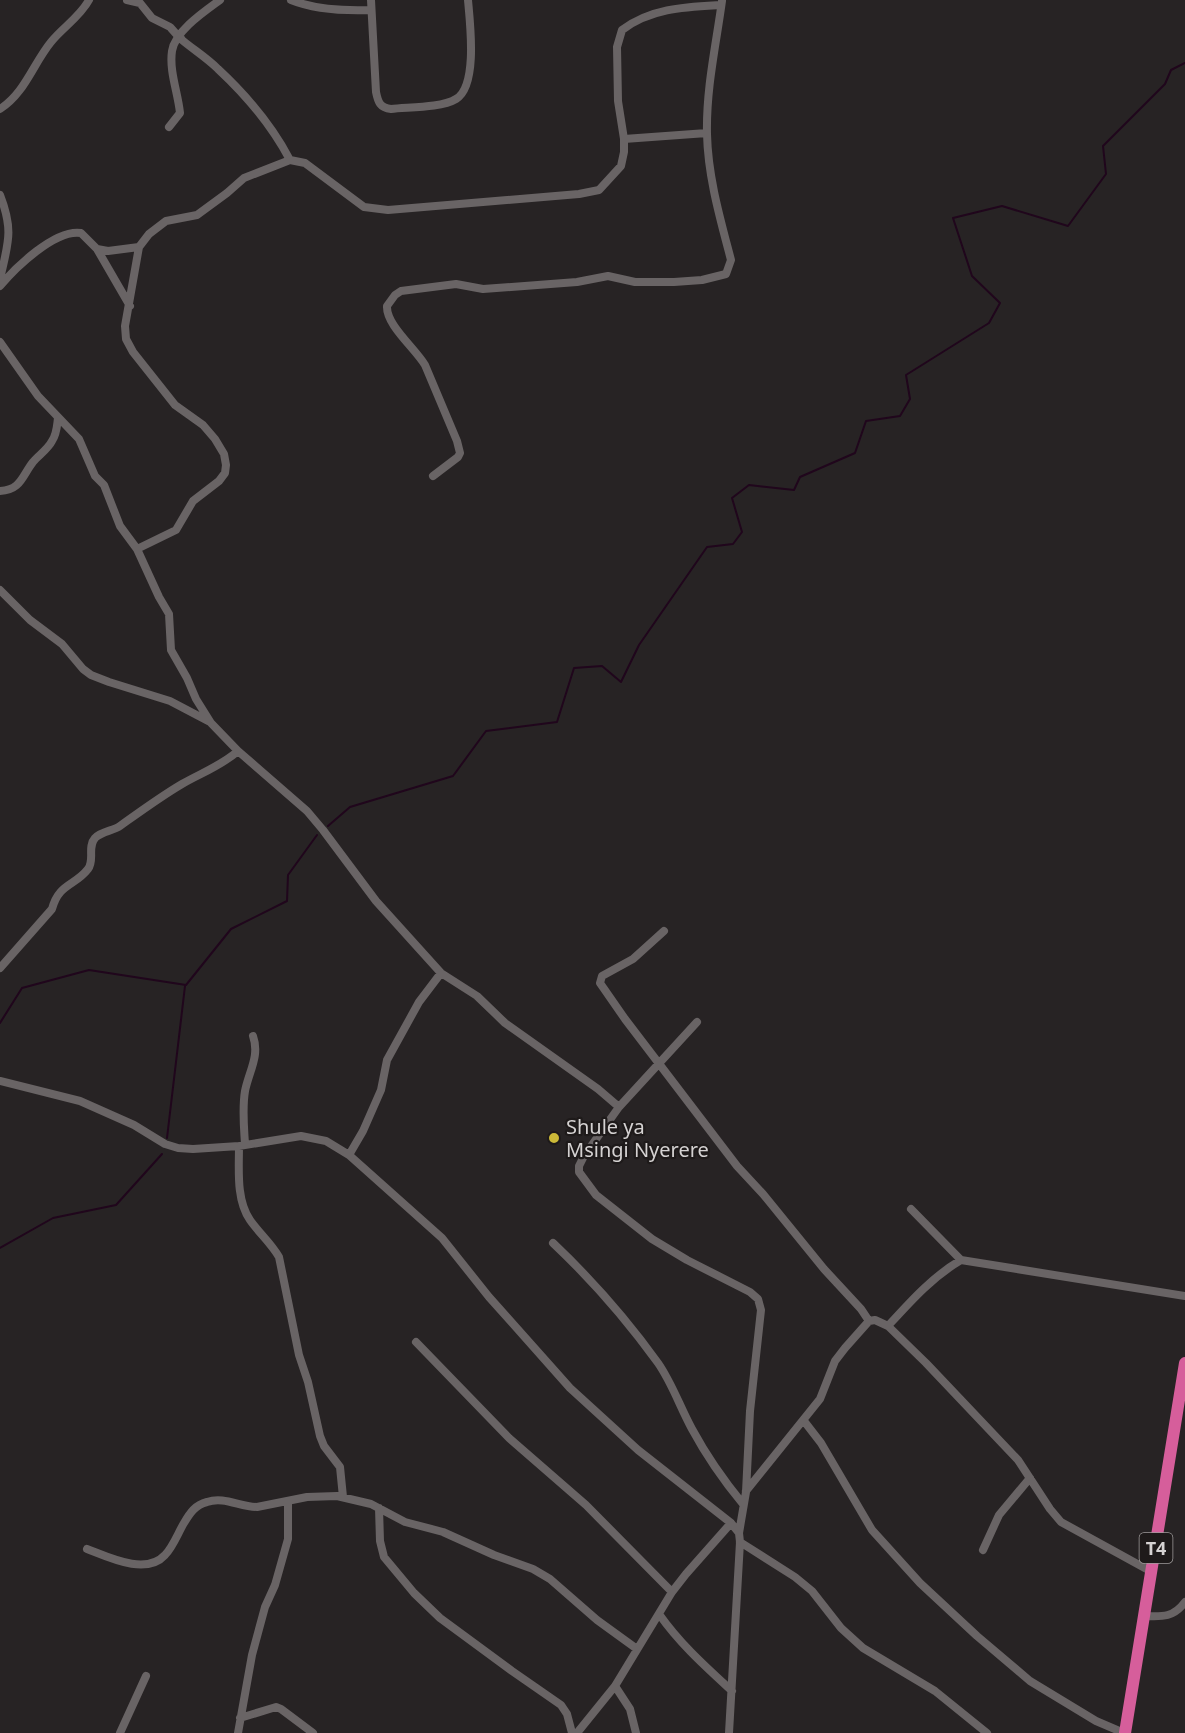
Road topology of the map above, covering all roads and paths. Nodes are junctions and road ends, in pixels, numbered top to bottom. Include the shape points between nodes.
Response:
1 (89, 0) edge
2 (127, 0) edge
3 (220, 0) edge
4 (291, 0) edge
5 (371, 0) edge
6 (468, 0) edge
7 (722, 2) edge
8 (371, 10) junction
9 (179, 36) junction
10 (0, 109) edge
11 (169, 128) dead end
12 (707, 133) junction
13 (624, 139) junction
14 (290, 160) junction
15 (0, 195) edge
16 (140, 247) junction
17 (97, 249) junction
18 (0, 279) edge
19 (0, 286) edge
20 (130, 306) junction
21 (0, 342) edge
22 (58, 417) junction
23 (433, 476) dead end
24 (0, 491) edge
25 (137, 549) junction
26 (0, 590) edge
27 (211, 723) junction
28 (238, 751) junction
29 (664, 931) dead end
30 (0, 968) edge
31 (441, 973) junction
32 (697, 1022) dead end
33 (253, 1036) dead end
34 (660, 1064) junction
35 (0, 1080) edge
36 (619, 1107) junction
37 (242, 1145) junction
38 (349, 1155) junction
39 (910, 1209) dead end
40 (553, 1242) dead end
41 (961, 1260) junction
42 (1185, 1296) edge
43 (869, 1321) junction
44 (888, 1326) junction
45 (416, 1342) dead end
46 (1185, 1363) edge
47 (804, 1421) junction
48 (1030, 1478) junction
49 (746, 1491) junction
50 (343, 1497) junction
51 (288, 1502) junction
52 (743, 1504) junction
53 (379, 1508) junction
54 (731, 1523) junction
55 (739, 1537) junction
56 (87, 1549) dead end
57 (983, 1550) dead end
58 (1152, 1572) junction
59 (672, 1592) junction
60 (1185, 1602) edge
61 (660, 1614) junction
62 (1145, 1617) junction
63 (638, 1649) junction
64 (146, 1676) dead end
65 (615, 1686) junction
66 (732, 1691) junction
67 (240, 1718) junction
68 (120, 1733) edge
69 (238, 1733) edge
70 (313, 1733) edge
71 (572, 1733) edge
72 (577, 1733) edge
73 (636, 1733) edge
74 (729, 1733) edge
75 (987, 1733) edge
76 (1124, 1733) edge

1 - 10 street via 84,10 50,42 20,92
2 - 9 street via 140,3 152,18
3 - 9 street
4 - 8 street via 309,7
5 - 8 street
6 - 8 street via 470,71 466,88 449,102 391,109 379,103 376,92
7 - 12 street
7 - 13 street via 657,12 621,30 617,47 618,102
9 - 11 street via 172,51 172,63 180,113
9 - 14 street via 252,104
12 - 13 street
12 - 23 street via 715,200 731,260 726,274 674,282 634,282 608,276 483,289 456,284 395,295 387,306 390,321 425,365 460,453
13 - 14 street via 621,166 600,190 388,210 364,207 305,163
14 - 16 street via 244,178 197,215 166,221
15 - 18 street via 10,229
16 - 17 street
16 - 20 street
17 - 19 street via 81,233 68,234 24,261
17 - 20 street
20 - 25 street via 125,332 133,352 176,405 215,439 226,465 219,480 193,501 176,530
21 - 22 street
22 - 24 street via 52,441 19,485
22 - 25 street via 79,440 95,476 106,489 120,526
25 - 27 street via 169,614 171,650
26 - 27 street via 91,675 170,701
27 - 28 street
28 - 30 street via 118,827 97,836 87,870 60,892 52,909
28 - 31 street via 318,824 376,901
29 - 34 street via 633,959 600,980
31 - 36 street via 477,996 509,1026
31 - 38 street via 419,1002 387,1060 381,1090
32 - 34 street
33 - 37 street via 257,1047 245,1090
34 - 36 street
34 - 43 street via 737,1166
35 - 37 street via 80,1101 178,1148
36 - 49 street via 584,1156 579,1172 596,1195 652,1239 758,1299 760,1327
37 - 38 street via 301,1136 327,1141
37 - 50 street via 240,1190 244,1208 279,1257 320,1436 340,1467
38 - 54 street via 442,1238 570,1388 638,1450
39 - 41 street
40 - 52 street via 592,1281 658,1363 692,1430
41 - 42 street
41 - 44 street via 920,1291
43 - 44 street
43 - 47 street via 835,1361 826,1388
44 - 48 street via 1018,1460
45 - 59 street via 509,1438 586,1504
46 - 58 highway, T4
47 - 49 street
47 - 76 street via 872,1530 920,1583 1030,1682
48 - 57 street via 999,1515
48 - 58 street via 1061,1522
49 - 52 street
50 - 51 street via 308,1497
50 - 53 street
51 - 56 street via 249,1507 225,1500 204,1502 189,1515 165,1555 155,1563 141,1565
51 - 67 street via 288,1539 256,1639
52 - 55 street
53 - 63 street via 405,1522 443,1532 533,1569
53 - 71 street via 384,1557 414,1593 440,1618 561,1705
54 - 55 street
54 - 59 street
55 - 66 street
55 - 75 street via 812,1591 856,1643 935,1691
58 - 62 highway, T4
59 - 61 street
60 - 62 street via 1174,1614
61 - 63 street
61 - 66 street via 687,1649
62 - 76 highway, T4
63 - 65 street
64 - 68 street
65 - 72 street
65 - 73 street via 630,1708
66 - 74 street
67 - 69 street
67 - 70 street via 276,1707

